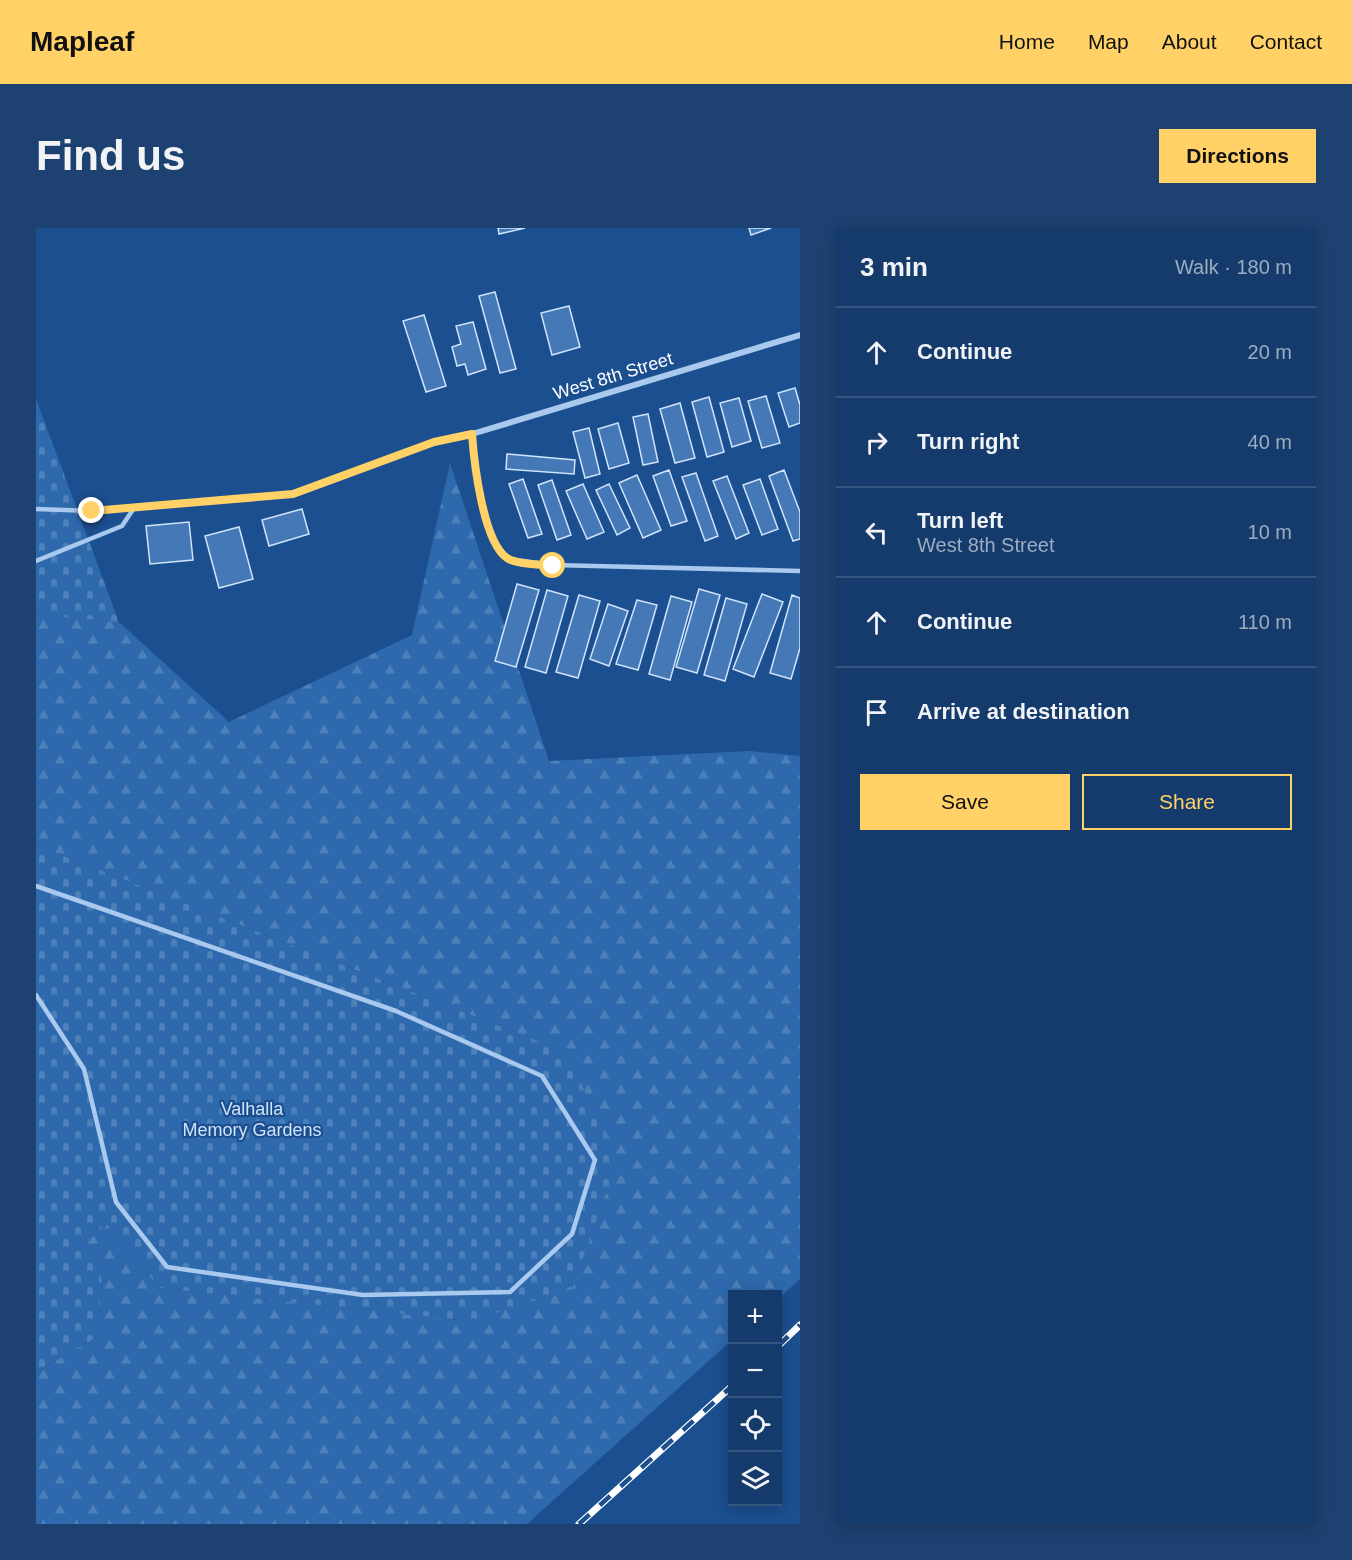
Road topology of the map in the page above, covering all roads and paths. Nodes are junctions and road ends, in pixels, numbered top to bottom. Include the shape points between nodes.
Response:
1 (800, 335) edge
2 (472, 434) junction
3 (434, 442) joint
4 (134, 508) junction
5 (36, 509) edge
6 (36, 561) edge
7 (800, 571) edge
8 (36, 886) edge
9 (36, 995) edge

1 - 2 street, West 8th Street
2 - 3 street, West 8th Street
2 - 7 lane via 476,484 494,538 508,559 553,566
3 - 4 lane via 293,494
4 - 5 lane
4 - 6 lane via 122,526
8 - 9 lane via 396,1011 542,1076 595,1160 572,1234 510,1292 363,1295 167,1267 116,1202 84,1069

